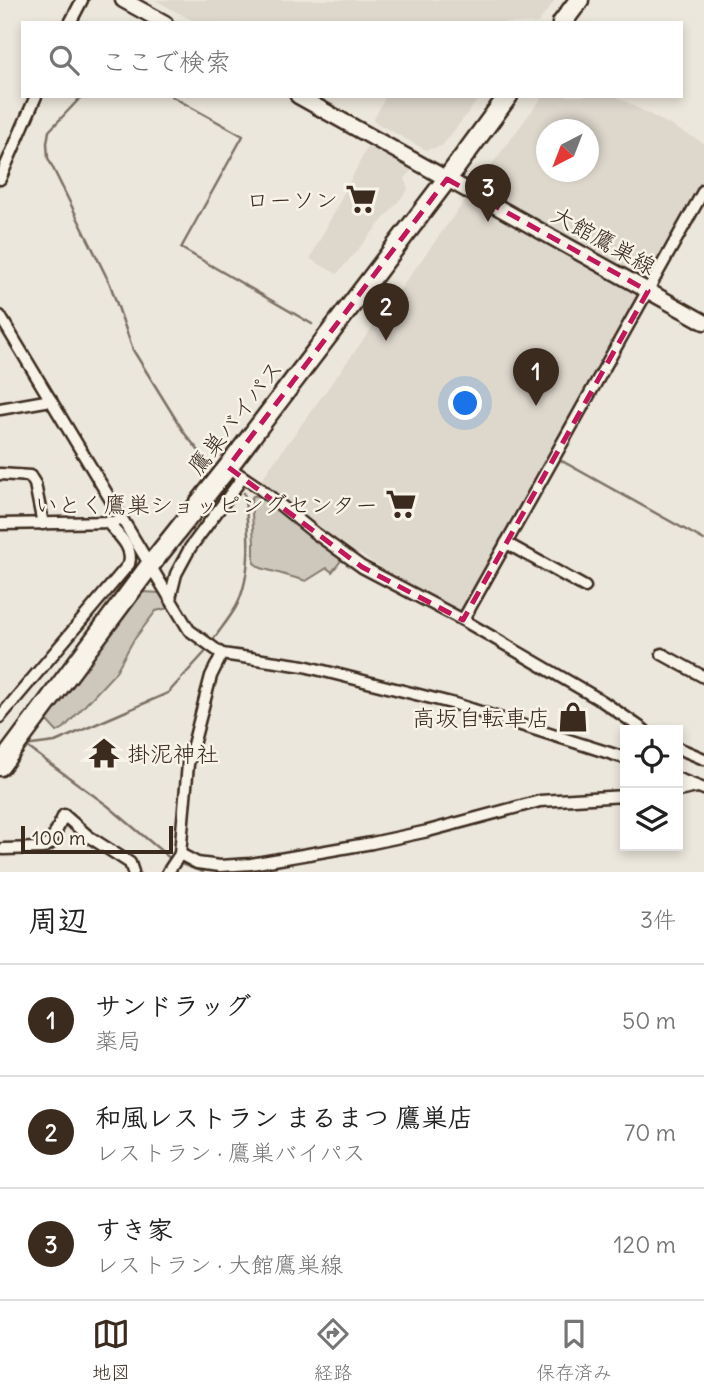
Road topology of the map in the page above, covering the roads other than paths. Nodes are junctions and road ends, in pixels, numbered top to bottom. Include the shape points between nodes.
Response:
1 (82, 0) edge
2 (123, 0) edge
3 (579, 0) edge
4 (71, 21) edge
5 (161, 21) edge
6 (563, 21) edge
7 (35, 98) edge
8 (302, 98) edge
9 (507, 98) edge
10 (3, 160) edge
11 (0, 179) edge
12 (447, 179) junction
13 (704, 190) edge
14 (648, 291) junction
15 (0, 316) edge
16 (704, 322) edge
17 (51, 400) junction
18 (0, 409) edge
19 (235, 472) junction
20 (0, 474) edge
21 (124, 522) junction
22 (43, 523) junction
23 (108, 523) junction
24 (0, 524) edge
25 (506, 543) junction
26 (151, 564) junction
27 (585, 587) dead end
28 (170, 598) junction
29 (463, 620) junction
30 (222, 654) junction
31 (662, 654) dead end
32 (704, 677) edge
33 (0, 717) edge
34 (637, 725) edge
35 (683, 750) edge
36 (620, 756) edge
37 (704, 759) edge
38 (0, 766) edge
39 (683, 781) edge
40 (701, 788) edge
41 (683, 791) edge
42 (620, 796) edge
43 (3, 849) dead end
44 (179, 855) junction
45 (169, 870) edge
46 (134, 872) edge

1 - 4 street
2 - 5 main road
3 - 6 highway
7 - 10 street
8 - 12 main road, 大館鷹巣線
9 - 12 highway, 鷹巣バイパス
10 - 11 street
12 - 14 main road, 大館鷹巣線
12 - 19 highway, 鷹巣バイパス
13 - 14 street
14 - 16 main road, 大館鷹巣線
14 - 25 street
15 - 17 street
17 - 18 street
17 - 21 street
19 - 26 highway, 鷹巣バイパス
19 - 28 street via 176,574
19 - 29 street via 362,567
20 - 22 street via 30,476
21 - 23 street
21 - 26 street
22 - 23 street
22 - 24 street
23 - 33 street via 127,546 132,556 129,564
25 - 27 street
25 - 29 street
26 - 28 street
26 - 38 highway, 鷹巣バイパス
28 - 30 street via 189,630
29 - 34 street
30 - 36 street via 304,666 443,700
30 - 44 street via 211,676 188,764
31 - 32 street
35 - 37 street
39 - 40 street
40 - 41 street
42 - 44 street via 540,801 428,831 251,864 220,866
43 - 46 street via 50,844 64,816 130,863
44 - 45 street

